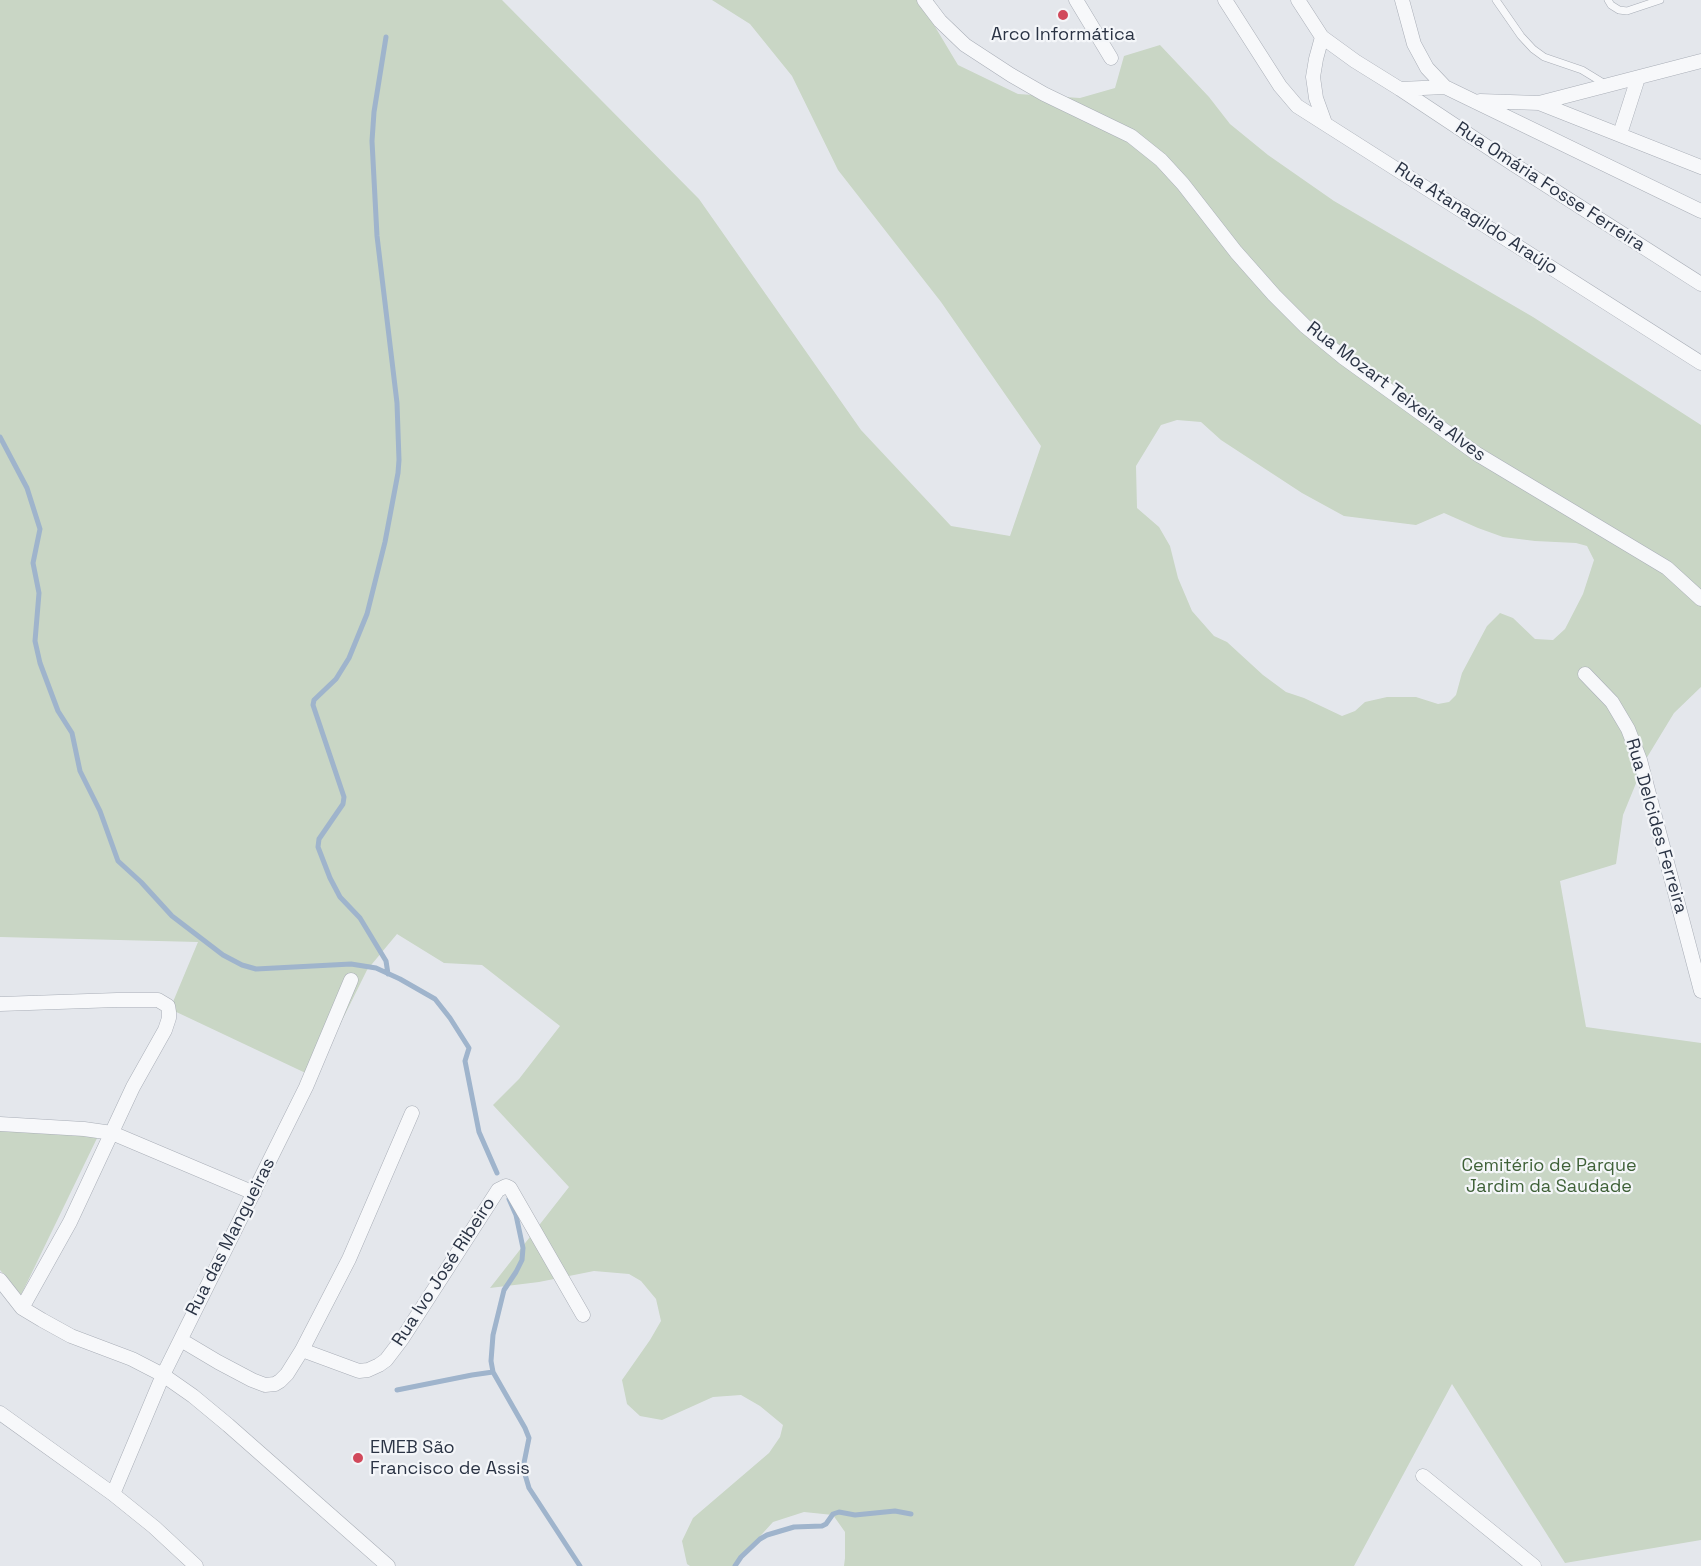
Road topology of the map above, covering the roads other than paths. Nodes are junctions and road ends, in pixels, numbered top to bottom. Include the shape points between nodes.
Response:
1 (924, 0) edge
2 (1225, 0) edge
3 (1298, 0) edge
4 (1402, 0) edge
5 (1496, 0) edge
6 (1608, 0) edge
7 (1660, 0) edge
8 (1081, 2) edge
9 (1322, 37) junction
10 (1111, 58) dead end
11 (1701, 61) edge
12 (1638, 78) junction
13 (1607, 86) junction
14 (1445, 87) junction
15 (1400, 89) junction
16 (1474, 101) junction
17 (1539, 103) junction
18 (1325, 123) junction
19 (1620, 134) junction
20 (1701, 167) edge
21 (1701, 211) edge
22 (1701, 284) edge
23 (1701, 363) edge
24 (1701, 598) edge
25 (1585, 674) dead end
26 (351, 980) dead end
27 (1701, 991) edge
28 (0, 1004) edge
29 (412, 1113) dead end
30 (0, 1124) edge
31 (112, 1133) junction
32 (254, 1193) junction
33 (0, 1280) edge
34 (22, 1308) junction
35 (583, 1315) dead end
36 (181, 1340) junction
37 (302, 1350) junction
38 (163, 1375) junction
39 (0, 1413) edge
40 (1423, 1476) dead end
41 (113, 1494) junction
42 (196, 1566) edge
43 (388, 1566) edge
44 (1534, 1566) edge

1 - 24 street, Rua Mozart Teixeira Alves via 965,45 1044,94 1131,136 1161,160 1274,295 1344,358 1477,454 1667,568
2 - 18 street, Rua Atanagildo Araújo via 1280,86 1297,106
3 - 9 street
4 - 14 street via 1414,44 1427,68
5 - 13 lane via 1533,49
6 - 7 lane via 1619,10 1627,11
8 - 10 street
9 - 15 street, Rua Omária Fosse Ferreira
9 - 18 street via 1313,77
11 - 12 street
12 - 13 street
12 - 19 street
13 - 17 street
14 - 15 street
14 - 16 street
15 - 22 street, Rua Omária Fosse Ferreira
16 - 17 street
16 - 21 street
17 - 19 street
18 - 23 street, Rua Atanagildo Araújo
19 - 20 street
25 - 27 street, Rua Delcides Ferreira via 1612,702 1640,760
26 - 32 street, Rua das Mangueiras via 306,1087
28 - 31 street via 158,1000 168,1006 170,1018 165,1030
29 - 37 street via 349,1259
30 - 31 street
31 - 32 street
31 - 34 street via 70,1222
32 - 36 street, Rua das Mangueiras
33 - 34 street
34 - 38 street via 70,1336
35 - 37 street, Rua Ivo José Ribeiro via 510,1188 503,1186 402,1339 380,1365 359,1371
36 - 37 street via 265,1385 280,1381
36 - 38 street, Rua das Mangueiras
38 - 41 street, Rua das Mangueiras
38 - 43 street via 228,1425
39 - 41 street
40 - 44 street
41 - 42 street

